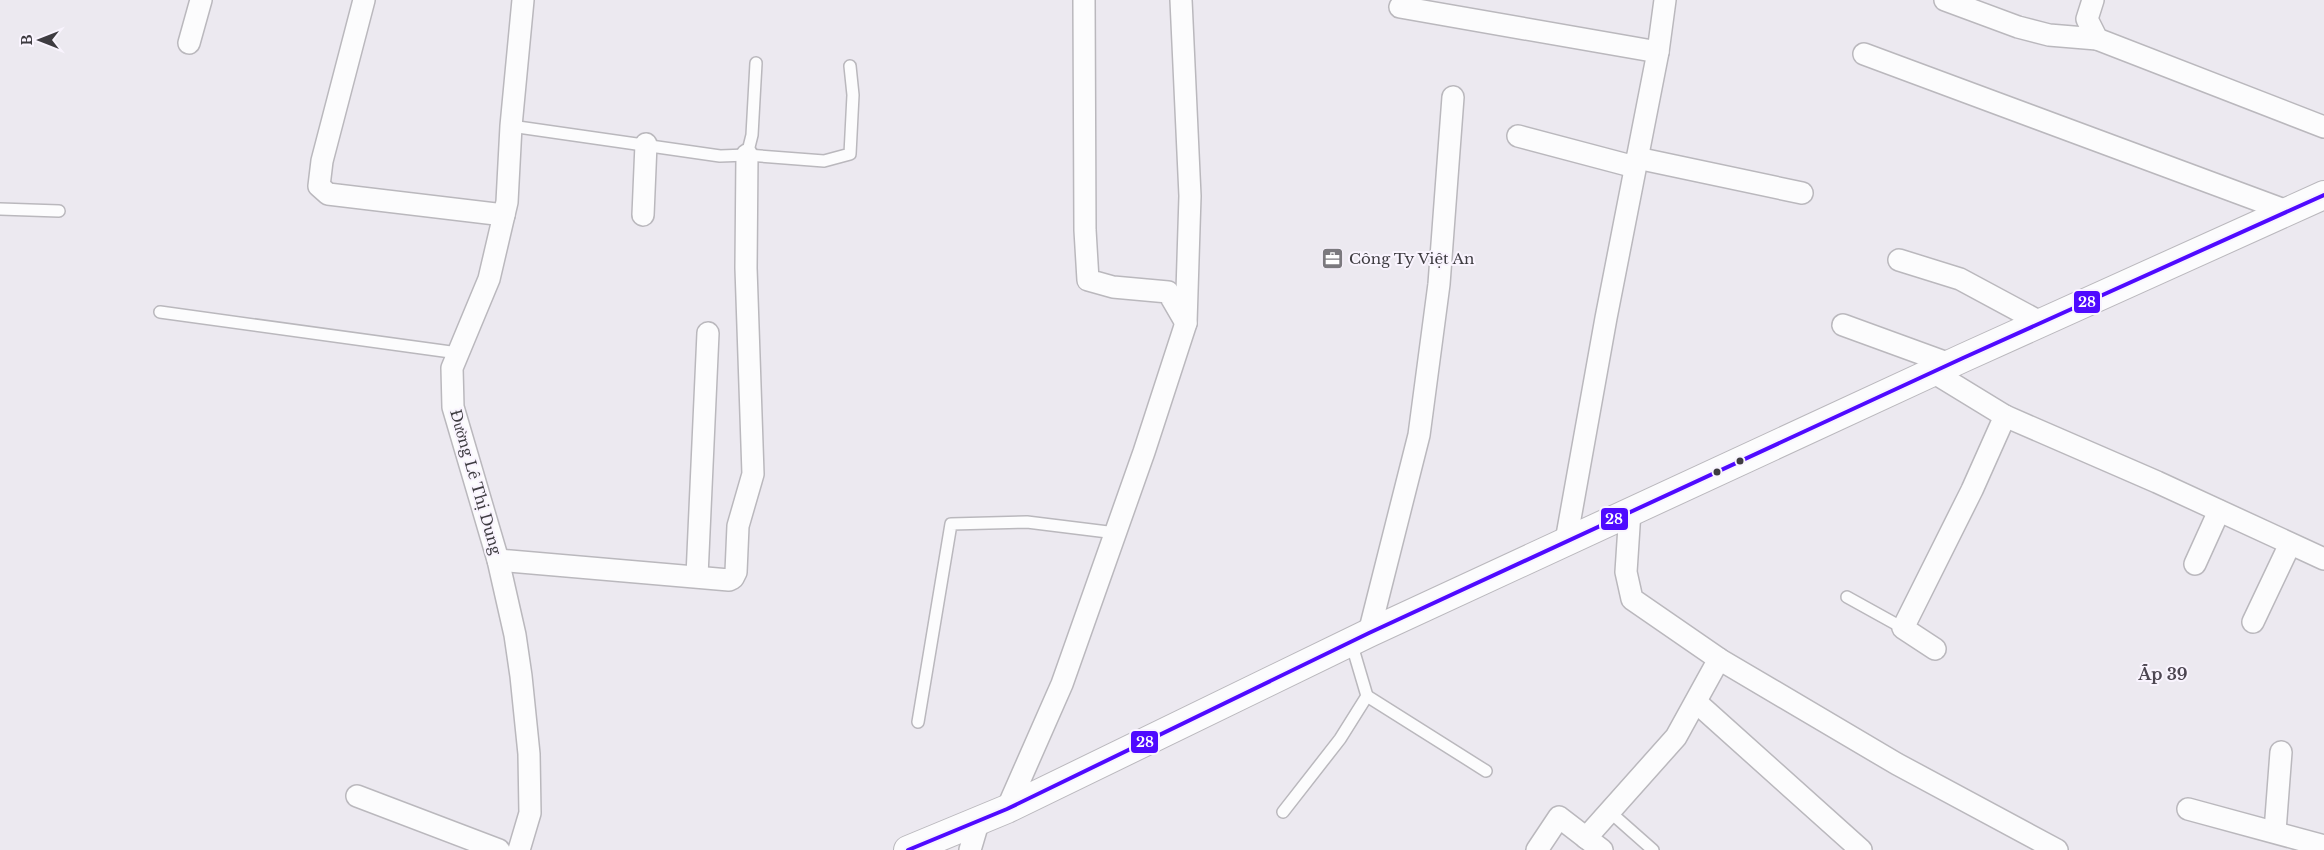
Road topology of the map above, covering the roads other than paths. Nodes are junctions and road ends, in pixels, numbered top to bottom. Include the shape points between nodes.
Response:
1 (202, 0) edge
2 (364, 0) edge
3 (523, 0) edge
4 (1084, 0) edge
5 (1181, 0) edge
6 (1665, 0) edge
7 (1945, 0) edge
8 (2093, 0) edge
9 (1400, 7) dead end
10 (2097, 39) junction
11 (189, 43) dead end
12 (1658, 52) junction
13 (1864, 54) dead end
14 (756, 63) dead end
15 (850, 66) dead end
16 (1453, 97) dead end
17 (511, 126) junction
18 (2324, 127) edge
19 (1518, 136) dead end
20 (646, 144) junction
21 (747, 155) junction
22 (1636, 162) junction
23 (1802, 193) dead end
24 (2324, 195) edge
25 (0, 209) edge
26 (60, 211) dead end
27 (2287, 211) junction
28 (504, 215) junction
29 (644, 215) dead end
30 (1899, 260) dead end
31 (160, 312) dead end
32 (2040, 322) junction
33 (1186, 323) junction
34 (1843, 325) dead end
35 (708, 333) dead end
36 (458, 353) junction
37 (1941, 368) junction
38 (2005, 416) junction
39 (1630, 511) junction
40 (2219, 511) junction
41 (1116, 533) junction
42 (1566, 541) junction
43 (2290, 544) junction
44 (2324, 559) edge
45 (498, 560) junction
46 (2195, 564) dead end
47 (697, 576) junction
48 (1847, 597) dead end
49 (2253, 622) dead end
50 (1903, 628) junction
51 (1360, 637) junction
52 (1935, 650) dead end
53 (1719, 659) junction
54 (1367, 696) junction
55 (1696, 702) junction
56 (918, 722) dead end
57 (2281, 752) dead end
58 (1486, 771) dead end
59 (357, 796) dead end
60 (2188, 809) dead end
61 (1007, 810) junction
62 (1282, 812) dead end
63 (1610, 812) junction
64 (978, 823) junction
65 (2275, 832) junction
66 (1594, 844) edge
67 (2324, 846) edge
68 (1854, 848) edge
69 (498, 850) edge
70 (519, 850) edge
71 (908, 850) edge
72 (970, 850) edge
73 (1537, 850) edge
74 (1653, 850) edge
75 (2057, 850) edge

1 - 11 street
2 - 28 street via 318,186 328,194
3 - 17 street, Đường Lê Thị Dung
4 - 33 street via 1088,280 1113,287 1168,292
5 - 33 street via 1190,196
6 - 12 street
7 - 10 street via 2018,27 2050,35
8 - 10 street via 2087,19
9 - 12 street
10 - 18 street
12 - 22 street
13 - 27 street
14 - 21 lane via 752,135
15 - 21 lane via 853,95 850,154 824,161
16 - 51 street via 1439,284 1419,435
17 - 20 lane
17 - 28 street, Đường Lê Thị Dung
19 - 22 street
20 - 21 lane via 720,156
20 - 29 street
21 - 47 street via 746,268 753,474 738,526 733,578
22 - 23 street
22 - 42 street
24 - 27 main road
25 - 26 lane
27 - 32 main road
28 - 36 street, Đường Lê Thị Dung via 489,280
30 - 32 street via 1960,280
31 - 36 lane
32 - 37 main road
33 - 41 street
34 - 37 street
35 - 47 street
36 - 45 street, Đường Lê Thị Dung via 452,368 453,407
37 - 38 street
37 - 39 main road
38 - 40 street
38 - 50 street
39 - 42 main road
39 - 53 street via 1626,572 1632,600
40 - 43 street
40 - 46 street
41 - 56 lane via 1027,522 951,524
41 - 61 street via 1062,684
42 - 51 main road
43 - 44 street
43 - 49 street
45 - 47 street
45 - 70 street, Đường Lê Thị Dung via 516,643 529,754 530,813
48 - 50 lane
50 - 52 street
51 - 54 lane
51 - 61 main road
53 - 55 street
53 - 75 street via 1897,764
54 - 58 lane
54 - 62 lane via 1340,739
55 - 63 street via 1676,737
55 - 68 street
57 - 65 street
59 - 69 street
60 - 65 street
61 - 64 main road
63 - 66 street
63 - 74 lane
64 - 71 main road
64 - 72 street
65 - 67 street
66 - 73 street via 1559,817

